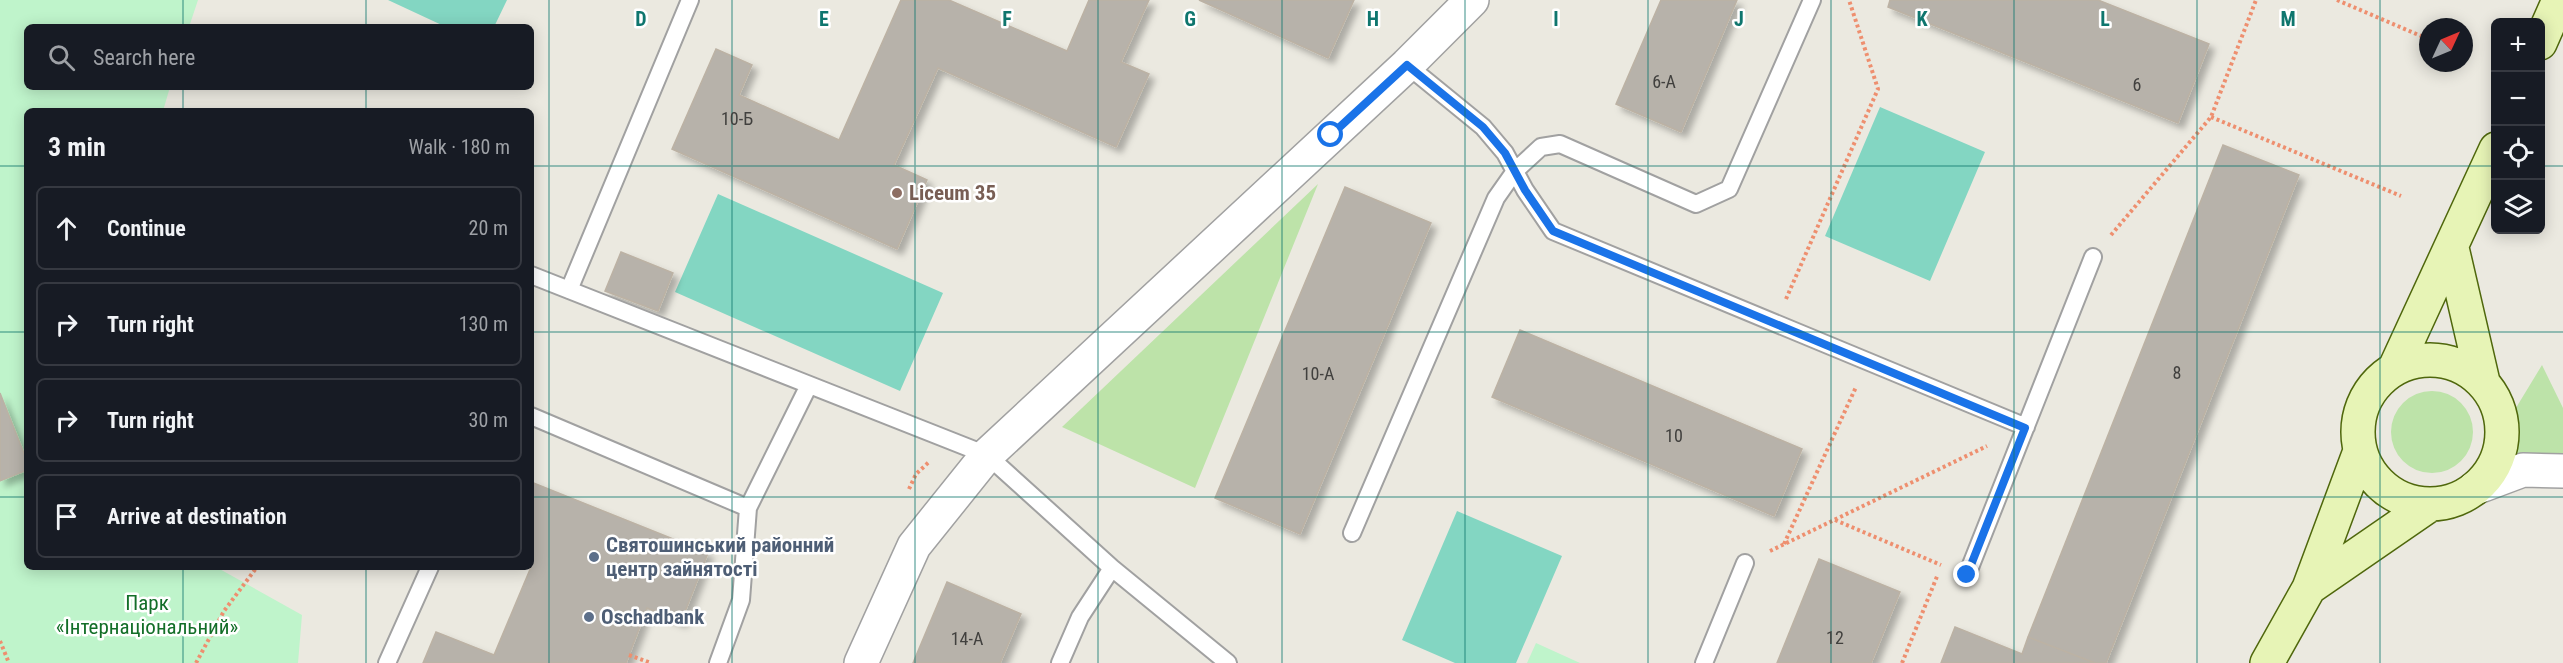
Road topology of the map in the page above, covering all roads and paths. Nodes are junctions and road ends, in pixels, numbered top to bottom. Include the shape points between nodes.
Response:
1 (690, 0) edge
2 (1472, 0) edge
3 (1812, 0) edge
4 (1849, 0) edge
5 (2256, 0) edge
6 (2337, 0) edge
7 (2559, 0) edge
8 (2545, 33) edge
9 (2419, 35) edge
10 (1407, 65) junction
11 (2211, 117) junction
12 (2491, 159) edge
13 (1515, 171) junction
14 (2401, 196) dead end
15 (2452, 248) junction
16 (2093, 257) joint
17 (534, 276) edge
18 (569, 290) junction
19 (1775, 323) junction
20 (1868, 362) junction
21 (2394, 368) junction
22 (2483, 382) junction
23 (809, 385) junction
24 (534, 417) edge
25 (2025, 428) junction
26 (2360, 451) junction
27 (987, 455) junction
28 (2563, 471) edge
29 (2475, 488) junction
30 (2431, 504) junction
31 (748, 508) junction
32 (1834, 520) junction
33 (1352, 533) dead end
34 (1784, 544) junction
35 (1745, 563) joint
36 (1942, 565) junction
37 (1112, 568) junction
38 (255, 570) edge
39 (429, 570) edge
40 (1967, 575) joint
41 (2309, 588) junction
42 (0, 641) edge
43 (629, 655) dead end
44 (9, 663) edge
45 (196, 663) edge
46 (387, 663) edge
47 (651, 663) edge
48 (718, 663) edge
49 (861, 663) edge
50 (1060, 663) edge
51 (1228, 663) edge
52 (1704, 663) edge
53 (1902, 663) edge
54 (2267, 663) edge

1 - 18 lane
2 - 10 street
3 - 13 lane via 1729,189 1696,204 1560,144 1541,147
4 - 19 path via 1878,89
5 - 11 path
6 - 9 path
7 - 8 street
10 - 13 lane via 1483,127
10 - 27 street
11 - 14 path
11 - 16 path
12 - 15 street
13 - 19 lane via 1553,231
13 - 33 lane via 1496,198
15 - 21 street
15 - 22 street
16 - 25 lane
17 - 18 lane
18 - 23 lane
19 - 20 lane
20 - 25 lane
20 - 34 path
21 - 22 street via 2417,360 2441,360 2463,368
21 - 26 street via 2376,384 2363,404 2358,427
22 - 29 street via 2496,402 2502,425 2500,448 2491,470
23 - 27 lane
23 - 31 lane
24 - 31 lane
25 - 32 path
25 - 40 lane
26 - 30 street via 2370,472 2387,489 2408,500
26 - 41 street
27 - 37 lane
27 - 49 street via 914,546
28 - 29 street via 2523,470
29 - 30 street via 2455,499
30 - 41 street
31 - 48 lane via 741,600
32 - 34 path
32 - 36 path
34 - 35 path
35 - 52 lane
36 - 40 path
36 - 53 path
37 - 50 lane via 1080,616
37 - 51 lane
38 - 45 path via 224,611
39 - 46 lane
41 - 54 street
42 - 44 path
43 - 47 path

